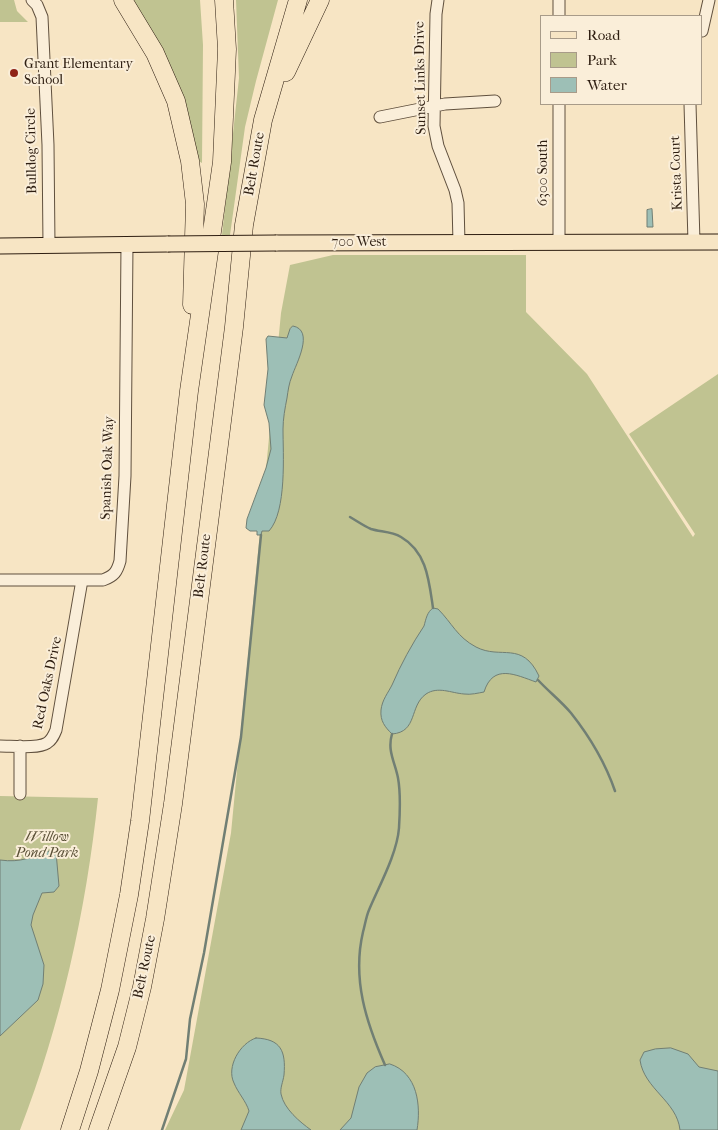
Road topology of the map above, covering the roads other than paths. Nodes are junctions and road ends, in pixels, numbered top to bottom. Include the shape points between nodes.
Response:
1 (32, 0) edge
2 (123, 0) edge
3 (224, 0) edge
4 (298, 0) edge
5 (320, 0) edge
6 (438, 0) edge
7 (559, 0) edge
8 (709, 0) edge
9 (559, 15) edge
10 (703, 27) edge
11 (495, 101) dead end
12 (559, 105) edge
13 (690, 105) edge
14 (434, 106) junction
15 (380, 117) dead end
16 (263, 120) junction
17 (694, 242) junction
18 (718, 242) edge
19 (459, 243) junction
20 (559, 243) junction
21 (127, 244) junction
22 (49, 245) junction
23 (0, 246) edge
24 (189, 391) junction
25 (0, 580) edge
26 (82, 580) junction
27 (0, 746) edge
28 (20, 746) junction
29 (20, 794) dead end
30 (70, 1130) edge
31 (98, 1130) edge

1 - 22 street, Bulldog Circle via 42,17
2 - 24 highway via 155,53 176,101 190,161 195,204
3 - 24 highway via 227,49 222,162
4 - 16 highway, Belt Route
5 - 16 highway
6 - 14 street, Sunset Links Drive
7 - 9 street
8 - 10 street
11 - 14 street
12 - 20 street, 6300 South
13 - 17 street, Krista Court
14 - 15 street
14 - 19 street, Sunset Links Drive via 438,146 458,204
16 - 31 highway, Belt Route via 244,225 234,327 156,919 127,1047
17 - 18 main road, 700 West
17 - 20 main road, 700 West
19 - 20 main road, 700 West
19 - 21 main road, 700 West, bridge
21 - 22 main road, 700 West
21 - 26 street, Spanish Oak Way via 125,476 120,561 116,574 111,577
22 - 23 main road, 700 West
24 - 30 highway via 129,895 110,990
25 - 26 street, Spanish Oak Way
26 - 28 street, Red Oaks Drive via 56,730 46,744
27 - 28 street, Red Oaks Drive
28 - 29 street

